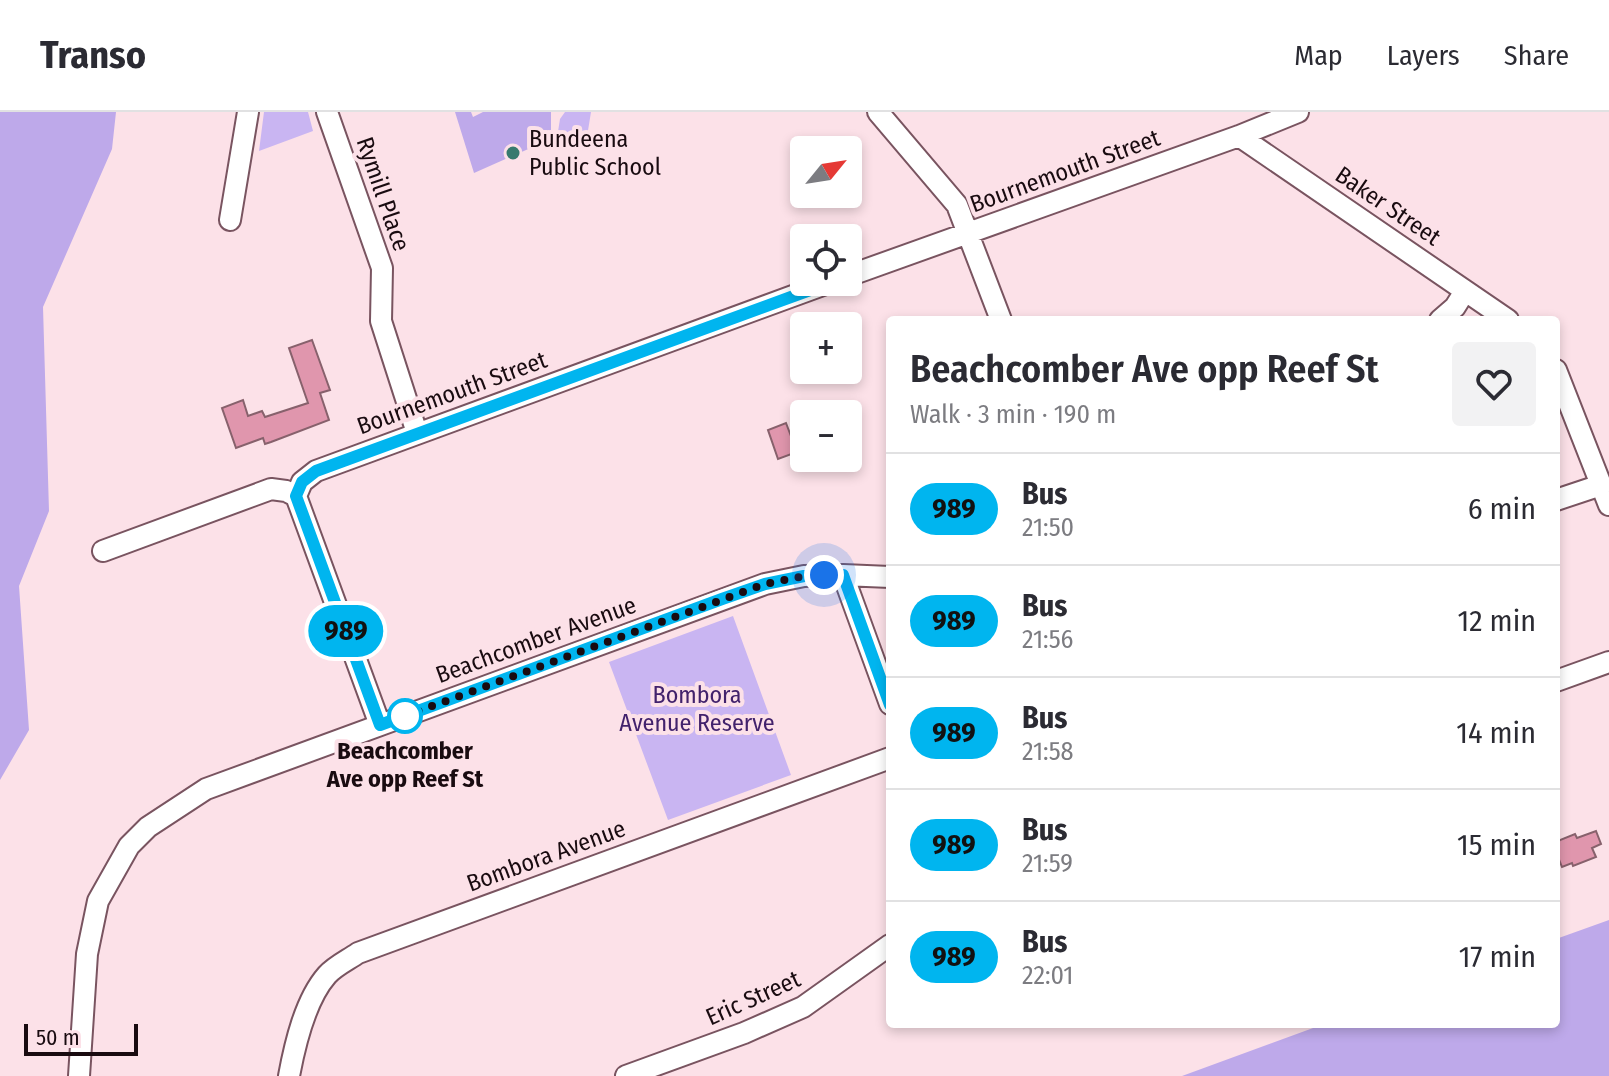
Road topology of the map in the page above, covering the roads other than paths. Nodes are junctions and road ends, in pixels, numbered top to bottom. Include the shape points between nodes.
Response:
1 (248, 112) edge
2 (327, 112) edge
3 (878, 112) edge
4 (1298, 112) edge
5 (1239, 136) junction
6 (230, 220) dead end
7 (969, 233) junction
8 (862, 271) edge
9 (1465, 291) junction
10 (793, 296) edge
11 (1000, 316) edge
12 (1445, 316) edge
13 (1502, 316) edge
14 (1560, 380) edge
15 (417, 433) junction
16 (1601, 485) junction
17 (296, 496) junction
18 (1560, 499) edge
19 (1609, 505) edge
20 (103, 551) dead end
21 (843, 575) junction
22 (886, 577) edge
23 (1609, 662) edge
24 (1560, 680) edge
25 (886, 693) edge
26 (380, 725) junction
27 (886, 759) edge
28 (886, 948) edge
29 (79, 1076) edge
30 (289, 1076) edge
31 (626, 1076) edge

1 - 6 street
2 - 15 street, Rymill Place via 382,268 381,321
3 - 7 street via 957,205
4 - 5 street, Bournemouth Street
5 - 7 street, Bournemouth Street
5 - 9 street, Baker Street
7 - 8 street, Bournemouth Street
7 - 11 street
9 - 12 street
9 - 13 street, Baker Street
10 - 15 street, Bournemouth Street
14 - 16 street
15 - 17 street, Bournemouth Street via 316,471 302,482
16 - 18 street
16 - 19 street
17 - 20 street via 271,489
17 - 26 street
21 - 22 street, Beachcomber Avenue
21 - 25 street
21 - 26 street, Beachcomber Avenue via 765,584
23 - 24 street
26 - 29 street, Beachcomber Avenue via 206,789 129,846 98,901 87,954
27 - 30 street, Bombora Avenue via 358,953 330,972 313,993
28 - 31 street, Eric Street via 803,1007

